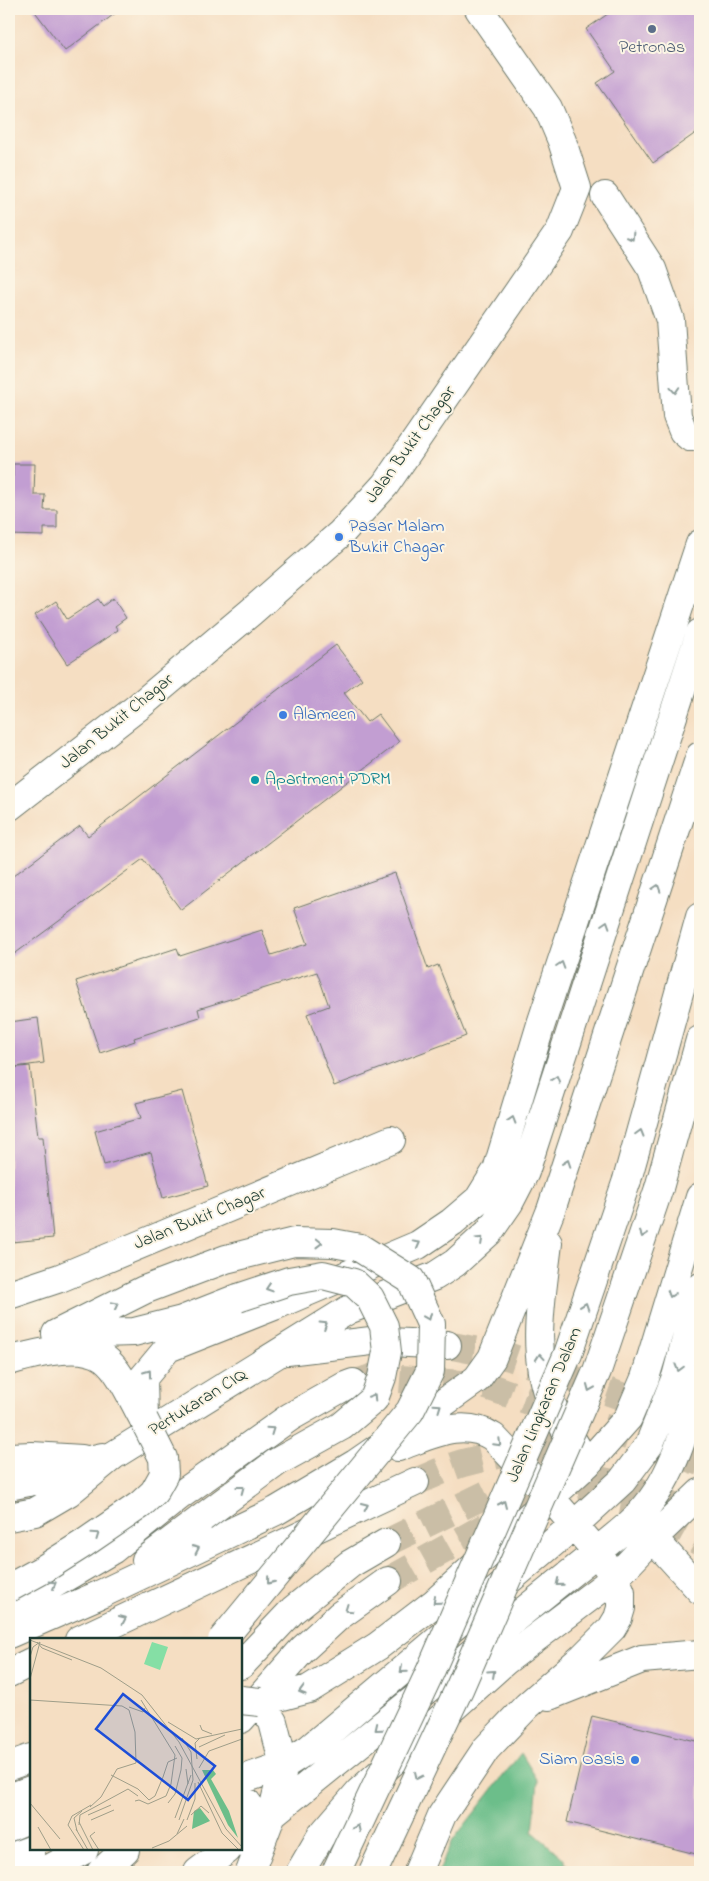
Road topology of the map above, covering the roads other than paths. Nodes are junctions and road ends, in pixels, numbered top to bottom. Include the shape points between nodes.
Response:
1 (479, 9) edge
2 (605, 196) dead end
3 (700, 437) edge
4 (700, 544) edge
5 (700, 633) edge
6 (700, 756) edge
7 (9, 807) edge
8 (700, 917) edge
9 (700, 1040) edge
10 (391, 1140) dead end
11 (700, 1197) edge
12 (551, 1210) junction
13 (700, 1287) edge
14 (9, 1296) edge
15 (56, 1334) junction
16 (447, 1345) tunnel mouth
17 (9, 1347) edge
18 (283, 1351) junction
19 (9, 1361) edge
20 (700, 1378) edge
21 (353, 1384) tunnel mouth
22 (144, 1420) junction
23 (9, 1457) edge
24 (102, 1458) junction
25 (355, 1464) junction
26 (588, 1464) junction
27 (415, 1482) tunnel mouth
28 (9, 1486) edge
29 (611, 1492) junction
30 (700, 1493) edge
31 (551, 1498) junction
32 (9, 1517) edge
33 (574, 1525) junction
34 (644, 1529) junction
35 (386, 1543) tunnel mouth
36 (597, 1552) junction
37 (616, 1578) junction
38 (388, 1581) tunnel mouth
39 (9, 1588) edge
40 (700, 1590) edge
41 (101, 1594) junction
42 (9, 1605) edge
43 (9, 1634) edge
44 (83, 1638) edge
45 (224, 1638) edge
46 (700, 1654) edge
47 (30, 1662) edge
48 (242, 1664) edge
49 (9, 1673) edge
50 (527, 1706) junction
51 (247, 1707) edge
52 (30, 1758) edge
53 (284, 1765) junction
54 (9, 1766) edge
55 (242, 1780) edge
56 (30, 1790) edge
57 (242, 1796) edge
58 (9, 1798) edge
59 (272, 1814) junction
60 (30, 1818) edge
61 (9, 1827) edge
62 (242, 1834) edge
63 (242, 1841) edge
64 (30, 1851) edge
65 (82, 1851) edge
66 (124, 1851) edge
67 (229, 1851) edge
68 (237, 1851) edge
69 (9, 1858) edge
70 (43, 1872) edge
71 (101, 1872) edge
72 (198, 1872) edge
73 (232, 1872) edge
74 (250, 1872) edge
75 (300, 1872) edge
76 (336, 1872) edge
77 (373, 1872) edge
78 (418, 1872) edge

1 - 7 main road, Jalan Bukit Chagar via 548,108 562,141 577,188 560,231 395,470 366,506 251,612 138,707
2 -> 3 main road via 652,269 670,320 677,416 683,431 690,437
22 -> 4 main road via 143,1378 168,1348 418,1245 478,1199 497,1170 544,1015
18 -> 5 main road, Pertukaran CIQ via 348,1310 435,1276 455,1263 489,1232 510,1203 526,1172
12 -> 6 main road
76 -> 8 main road, Jalan Lingkaran Dalam, bridge via 430,1672 568,1354 627,1180
9 -> 77 main road, Jalan Lingkaran Dalam, bridge via 659,1188 597,1370 460,1687
10 - 14 main road, Jalan Bukit Chagar via 60,1278
11 -> 26 main road via 648,1369 628,1418
25 -> 12 main road via 476,1379 492,1358
26 -> 12 main road via 551,1404 541,1370 538,1335
13 -> 29 main road via 676,1377 650,1445
15 - 17 main road
41 -> 15 main road, bridge via 277,1462 342,1426 374,1399 387,1352 384,1326 370,1298 354,1282 323,1275 289,1281 182,1320 134,1332
15 -> 45 main road, bridge via 144,1290 226,1259 294,1242 333,1243 360,1248 411,1280 431,1324 430,1371 410,1411
16 - 18 main road via 371,1342
18 - 24 main road, Pertukaran CIQ
19 - 22 main road via 74,1349 103,1357 116,1370
20 - 34 main road via 687,1427
42 -> 21 main road via 42,1591 112,1550 179,1496 290,1417
39 -> 22 main road, bridge via 83,1544 154,1492 164,1474 163,1458
23 - 24 main road
24 - 28 main road via 38,1480
24 - 32 main road via 69,1492 35,1512
25 -> 31 main road via 454,1428 483,1431 493,1437
41 -> 25 main road via 276,1511
26 - 29 main road
26 - 31 main road
44 -> 27 main road
29 - 33 main road
29 - 34 main road
30 - 34 main road
31 - 33 main road
31 -> 51 main road via 433,1604 378,1646 309,1689
33 - 36 main road
33 -> 53 main road via 309,1749
34 - 36 main road
34 - 37 main road
34 - 40 main road
35 - 48 main road via 350,1564 293,1610
36 - 37 main road
36 -> 59 main road
37 - 50 main road via 621,1592 621,1608 612,1628
75 -> 37 main road via 321,1836 359,1792 505,1661
38 -> 51 main road via 339,1616
41 - 43 main road
46 - 50 main road via 642,1659
47 - 49 main road
50 - 78 main road via 486,1749 442,1814
51 - 53 main road via 273,1722
52 - 54 main road
53 - 55 main road
53 - 59 main road
56 - 58 main road
57 - 62 main road via 250,1807
59 - 63 main road
59 - 74 main road
60 - 61 main road
64 - 69 main road
65 - 70 main road
66 - 71 main road
67 - 72 main road
68 - 73 main road

